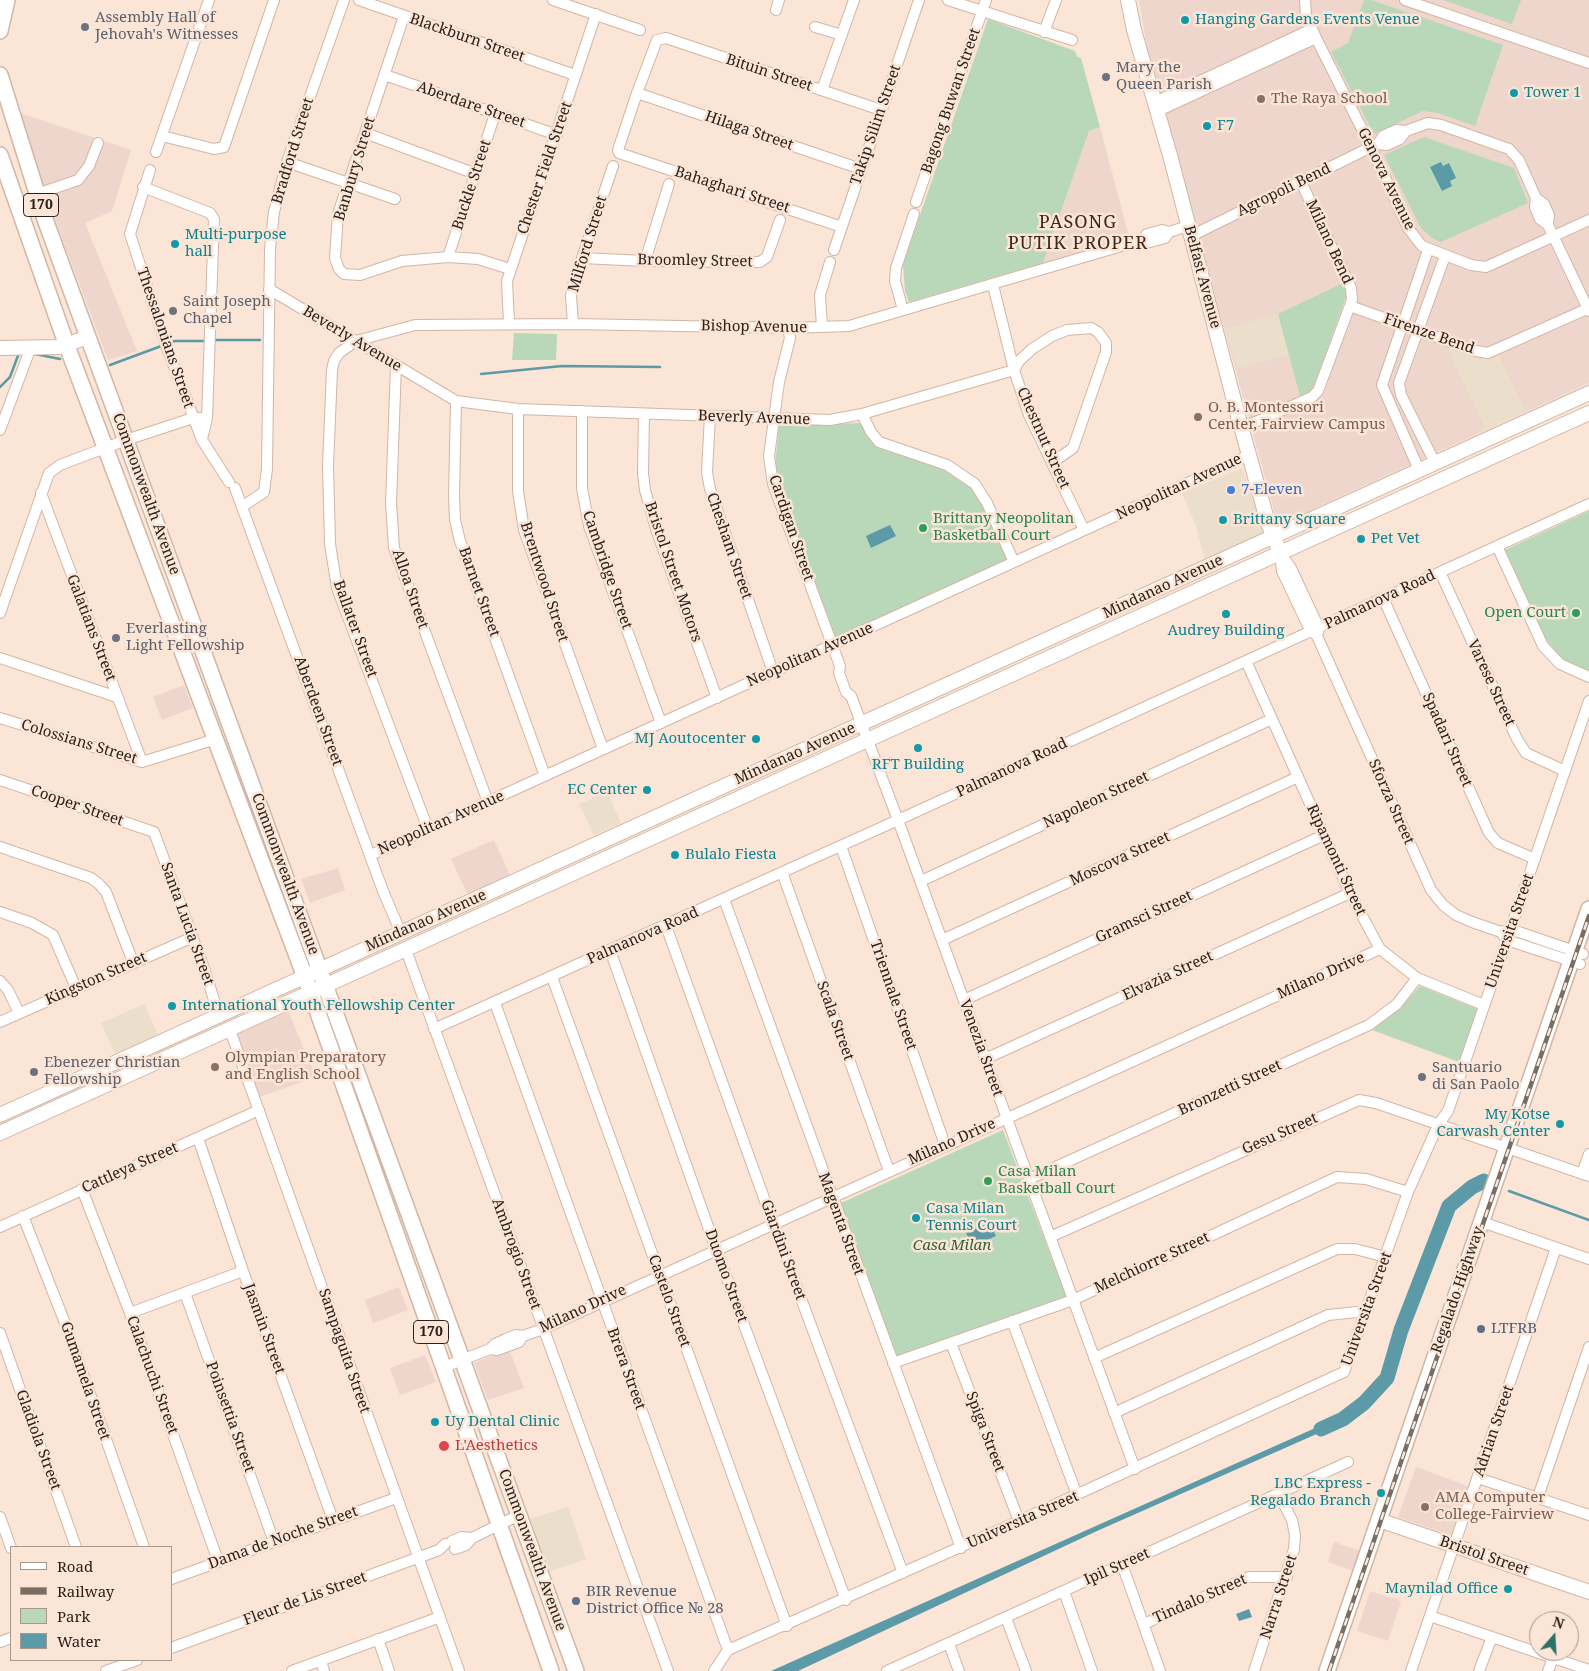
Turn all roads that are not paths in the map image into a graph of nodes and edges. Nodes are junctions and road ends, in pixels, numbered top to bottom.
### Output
1 (7, 0) edge
2 (209, 0) edge
3 (274, 0) edge
4 (344, 0) edge
5 (359, 0) edge
6 (553, 0) edge
7 (854, 0) edge
8 (919, 0) edge
9 (948, 0) edge
10 (986, 0) edge
11 (1056, 0) edge
12 (1128, 0) edge
13 (1305, 0) edge
14 (1405, 0) edge
15 (982, 11) junction
16 (596, 14) junction
17 (404, 16) junction
18 (815, 26) dead end
19 (640, 30) dead end
20 (0, 31) edge
21 (1044, 32) junction
22 (1314, 34) junction
23 (842, 35) junction
24 (1072, 40) dead end
25 (1589, 62) edge
26 (0, 75) edge
27 (385, 75) junction
28 (576, 75) junction
29 (822, 90) junction
30 (637, 93) junction
31 (1156, 107) junction
32 (882, 110) junction
33 (495, 114) junction
34 (365, 134) junction
35 (557, 135) junction
36 (162, 136) junction
37 (98, 143) dead end
38 (1374, 146) junction
39 (156, 152) dead end
40 (0, 154) edge
41 (287, 162) junction
42 (613, 166) dead end
43 (861, 169) junction
44 (150, 170) dead end
45 (476, 174) junction
46 (1302, 182) junction
47 (348, 183) junction
48 (669, 184) dead end
49 (143, 187) junction
50 (37, 194) junction
51 (395, 199) dead end
52 (916, 202) dead end
53 (914, 214) dead end
54 (780, 220) dead end
55 (1589, 220) edge
56 (842, 226) junction
57 (1189, 231) junction
58 (1553, 237) junction
59 (834, 250) dead end
60 (1428, 250) junction
61 (1445, 256) junction
62 (448, 257) junction
63 (582, 258) junction
64 (645, 261) junction
65 (830, 262) dead end
66 (510, 269) junction
67 (993, 285) junction
68 (269, 289) junction
69 (1350, 306) junction
70 (1589, 309) edge
71 (902, 310) junction
72 (509, 324) junction
73 (573, 324) junction
74 (1402, 324) junction
75 (822, 327) junction
76 (788, 328) junction
77 (1417, 330) junction
78 (88, 337) junction
79 (356, 341) junction
80 (67, 346) junction
81 (1, 347) edge
82 (31, 347) junction
83 (396, 365) junction
84 (1014, 370) junction
85 (1589, 392) edge
86 (456, 401) junction
87 (112, 403) junction
88 (518, 409) junction
89 (92, 411) junction
90 (582, 411) junction
91 (1589, 413) edge
92 (644, 414) junction
93 (862, 414) junction
94 (710, 416) junction
95 (193, 418) junction
96 (207, 418) junction
97 (773, 420) junction
98 (1242, 428) junction
99 (0, 430) edge
100 (126, 440) junction
101 (202, 440) junction
102 (106, 448) junction
103 (1249, 455) junction
104 (1052, 463) junction
105 (1435, 463) junction
106 (1419, 470) junction
107 (232, 485) joint
108 (40, 493) junction
109 (1589, 504) edge
110 (243, 506) junction
111 (1084, 530) junction
112 (1273, 536) junction
113 (1497, 546) junction
114 (1280, 553) junction
115 (1014, 562) junction
116 (1440, 572) junction
117 (179, 586) junction
118 (160, 593) junction
119 (1383, 598) junction
120 (0, 613) edge
121 (1316, 632) junction
122 (832, 645) junction
123 (0, 658) edge
124 (1246, 661) junction
125 (773, 672) junction
126 (1589, 677) edge
127 (117, 697) junction
128 (716, 698) junction
129 (1589, 701) edge
130 (0, 718) edge
131 (1272, 719) junction
132 (661, 723) junction
133 (862, 723) junction
134 (216, 739) junction
135 (868, 740) junction
136 (603, 749) junction
137 (142, 762) junction
138 (1565, 771) junction
139 (545, 776) junction
140 (1298, 777) junction
141 (0, 780) edge
142 (488, 802) junction
143 (898, 820) junction
144 (428, 829) junction
145 (154, 832) joint
146 (1324, 835) junction
147 (841, 846) junction
148 (0, 848) edge
149 (371, 855) junction
150 (1535, 859) junction
151 (782, 872) junction
152 (921, 881) junction
153 (1350, 893) junction
154 (724, 899) junction
155 (1589, 909) edge
156 (0, 912) edge
157 (666, 926) junction
158 (401, 933) junction
159 (1506, 934) junction
160 (192, 936) junction
161 (1589, 938) edge
162 (942, 940) junction
163 (1556, 945) junction
164 (1380, 949) junction
165 (406, 950) junction
166 (610, 950) junction
167 (1553, 955) junction
168 (1577, 957) junction
169 (133, 962) junction
170 (320, 970) junction
171 (552, 976) junction
172 (305, 977) junction
173 (1417, 978) junction
174 (0, 981) edge
175 (326, 987) junction
176 (76, 988) junction
177 (311, 993) junction
178 (964, 1000) junction
179 (494, 1003) junction
180 (1484, 1004) junction
181 (19, 1013) junction
182 (219, 1016) junction
183 (0, 1022) edge
184 (230, 1030) junction
185 (434, 1030) junction
186 (986, 1059) junction
187 (259, 1110) junction
188 (0, 1115) edge
189 (1007, 1118) junction
190 (1438, 1125) junction
191 (0, 1133) edge
192 (198, 1138) junction
193 (945, 1145) junction
194 (1511, 1149) junction
195 (1589, 1154) edge
196 (889, 1171) junction
197 (1586, 1175) edge
198 (1029, 1179) junction
199 (82, 1189) junction
200 (1408, 1192) junction
201 (831, 1197) junction
202 (23, 1216) junction
203 (772, 1223) junction
204 (1486, 1223) junction
205 (0, 1227) edge
206 (1050, 1237) junction
207 (1556, 1248) junction
208 (716, 1249) junction
209 (1386, 1257) junction
210 (1589, 1259) edge
211 (243, 1271) junction
212 (659, 1275) junction
213 (185, 1293) junction
214 (601, 1300) junction
215 (1073, 1300) junction
216 (1367, 1311) junction
217 (130, 1312) junction
218 (1012, 1321) junction
219 (543, 1329) junction
220 (0, 1333) edge
221 (951, 1342) junction
222 (1589, 1347) edge
223 (1094, 1358) junction
224 (462, 1360) junction
225 (893, 1363) junction
226 (444, 1367) junction
227 (1114, 1412) junction
228 (1348, 1462) dead end
229 (1135, 1469) junction
230 (1478, 1478) junction
231 (1077, 1495) junction
232 (1279, 1495) junction
233 (396, 1498) junction
234 (1538, 1498) junction
235 (519, 1515) junction
236 (1589, 1515) edge
237 (0, 1517) edge
238 (333, 1520) junction
239 (1020, 1521) junction
240 (1383, 1522) junction
241 (499, 1525) junction
242 (274, 1542) junction
243 (10, 1546) edge
244 (76, 1546) edge
245 (144, 1546) edge
246 (1455, 1546) junction
247 (961, 1548) junction
248 (418, 1558) junction
249 (218, 1562) junction
250 (1122, 1564) junction
251 (903, 1573) junction
252 (1287, 1577) junction
253 (172, 1579) edge
254 (1064, 1591) junction
255 (1589, 1592) edge
256 (846, 1600) junction
257 (1430, 1616) junction
258 (440, 1617) junction
259 (1006, 1618) junction
260 (1144, 1624) junction
261 (787, 1626) junction
262 (1492, 1637) junction
263 (378, 1639) junction
264 (949, 1644) junction
265 (172, 1648) edge
266 (728, 1650) junction
267 (1529, 1650) edge
268 (135, 1661) edge
269 (321, 1661) junction
270 (1562, 1661) edge
271 (890, 1670) edge
272 (1589, 1670) edge
273 (106, 1671) edge
274 (292, 1671) edge
275 (324, 1671) edge
276 (389, 1671) edge
277 (459, 1671) edge
278 (551, 1671) edge
279 (576, 1671) edge
280 (668, 1671) edge
281 (714, 1671) edge
282 (958, 1671) edge
283 (1026, 1671) edge
284 (1092, 1671) edge
285 (1160, 1671) edge
286 (1254, 1671) edge
287 (1327, 1671) edge
288 (1336, 1671) edge
289 (1411, 1671) edge
290 (1480, 1671) edge

1 - 20 main road
2 - 36 street
3 - 36 street
4 - 41 street, Bradford Street
5 - 17 street, Blackburn Street
6 - 16 street
7 - 23 street
8 - 32 street, Takip Silim Street
9 - 15 street
10 - 15 street, Bagong Buwan Street
11 - 21 street
12 - 31 main road, Belfast Avenue
13 - 22 street, Genova Avenue
14 - 25 street
15 - 21 street
15 - 52 street, Bagong Buwan Street
16 - 19 street
16 - 28 street, Chester Field Street
17 - 27 street, Banbury Street
17 - 28 street, Blackburn Street
18 - 23 street
21 - 24 street
22 - 31 street
22 - 38 street, Genova Avenue
23 - 29 street
26 - 50 main road, Commonwealth Avenue / 170
27 - 33 street, Aberdare Street
27 - 34 street, Banbury Street
28 - 35 street, Chester Field Street
29 - 30 street, Bituin Street
29 - 32 street, Bituin Street
30 - 43 street, Hilaga Street
30 - 56 street, Bahaghari Street
31 - 57 main road, Belfast Avenue
32 - 43 street, Takip Silim Street
33 - 35 street, Aberdare Street
33 - 45 street, Buckle Street
34 - 45 street
34 - 47 street, Banbury Street
35 - 66 street, Chester Field Street
36 - 39 street
37 - 50 street
38 - 46 street, Agropoli Bend
38 - 58 street, Agropoli Bend
38 - 60 street, Genova Avenue
40 - 80 main road, Commonwealth Avenue / 170
41 - 47 street
41 - 68 street, Bradford Street
42 - 63 street, Milford Street
43 - 56 street, Takip Silim Street
44 - 49 street, Thessalonians Street
45 - 62 street, Buckle Street
46 - 57 street, Agropoli Bend
46 - 69 street, Milano Bend
47 - 51 street
47 - 62 street, Banbury Street
48 - 64 street
49 - 95 street, Thessalonians Street
49 - 96 street
50 - 78 main road, Commonwealth Avenue / 170
53 - 71 street
54 - 64 street, Broomley Street
55 - 58 street, Genova Avenue
56 - 59 street, Takip Silim Street
57 - 67 street, Bishop Avenue
57 - 98 main road, Belfast Avenue
58 - 61 street, Genova Avenue
58 - 70 street, Agropoli Bend
60 - 61 street, Genova Avenue
60 - 74 street
61 - 77 street
62 - 66 street, Banbury Street
63 - 64 street, Broomley Street
63 - 73 street, Milford Street
65 - 75 street
66 - 72 street, Chester Field Street
67 - 71 street, Bishop Avenue
67 - 84 street, Chestnut Street
68 - 79 street, Beverly Avenue
68 - 110 street, Bradford Street
69 - 74 street, Firenze Bend
69 - 98 street, Milano Bend
70 - 77 street, Firenze Bend
71 - 75 street, Bishop Avenue
72 - 73 street, Bishop Avenue
72 - 79 street, Bishop Avenue
73 - 76 street, Bishop Avenue
74 - 77 street, Firenze Bend
74 - 106 street
75 - 76 street, Bishop Avenue
76 - 97 street, Cardigan Street
77 - 105 street
78 - 80 main road
78 - 87 main road, Commonwealth Avenue / 170
79 - 83 street, Beverly Avenue
79 - 144 street, Ballater Street
80 - 82 main road
80 - 89 main road, Commonwealth Avenue / 170
81 - 82 main road
82 - 99 street
83 - 86 street, Beverly Avenue
83 - 142 street, Alloa Street
84 - 93 street, Beverly Avenue
84 - 104 street, Chestnut Street
84 - 104 street
85 - 105 main road, Mindanao Avenue
86 - 88 street, Beverly Avenue
86 - 139 street, Barnet Street
87 - 89 main road
87 - 100 main road, Commonwealth Avenue / 170
88 - 90 street, Beverly Avenue
88 - 136 street, Brentwood Street
89 - 102 main road, Commonwealth Avenue / 170
90 - 92 street, Beverly Avenue
90 - 132 street, Cambridge Street
91 - 114 main road, Mindanao Avenue
92 - 94 street, Beverly Avenue
92 - 128 street, Bristol Street Motors
93 - 97 street, Beverly Avenue
93 - 115 street
94 - 97 street, Beverly Avenue
94 - 125 street, Chesham Street
95 - 96 street
95 - 100 street
95 - 101 street, Thessalonians Street
96 - 101 street
97 - 122 street, Cardigan Street
98 - 103 main road, Belfast Avenue
100 - 102 street
100 - 117 main road, Commonwealth Avenue / 170
101 - 107 street, Thessalonians Street
102 - 108 street
102 - 118 main road, Commonwealth Avenue / 170
103 - 111 street, Neopolitan Avenue
103 - 112 main road, Belfast Avenue
104 - 111 street, Chestnut Street
105 - 106 main road, Mindanao Avenue
106 - 112 main road, Mindanao Avenue
107 - 110 street, Aberdeen Street
108 - 120 street
108 - 127 street, Galatians Street
109 - 113 street, Palmanova Road
110 - 149 street, Aberdeen Street
111 - 115 street, Neopolitan Avenue
112 - 114 main road, Belfast Avenue
112 - 133 main road, Mindanao Avenue
113 - 116 street, Palmanova Road
113 - 126 street
114 - 121 street, Sforza Street
114 - 135 main road, Mindanao Avenue
115 - 122 street, Neopolitan Avenue
116 - 119 street, Palmanova Road
116 - 138 street, Varese Street
117 - 118 main road
117 - 170 main road, Commonwealth Avenue / 170
118 - 134 main road, Commonwealth Avenue / 170
119 - 121 street, Palmanova Road
119 - 150 street, Spadari Street
121 - 124 street, Palmanova Road
121 - 159 street, Sforza Street
122 - 125 street, Neopolitan Avenue
122 - 133 street, Cardigan Street
123 - 127 street
124 - 131 street, Ripamonti Street
124 - 143 street, Palmanova Road
125 - 128 street, Neopolitan Avenue
127 - 137 street, Galatians Street
128 - 132 street, Neopolitan Avenue
129 - 138 street, Universita Street
130 - 137 street, Colossians Street
131 - 140 street, Ripamonti Street
131 - 152 street, Napoleon Street
132 - 136 street, Neopolitan Avenue
133 - 135 street, Cardigan Street
133 - 158 main road, Mindanao Avenue
134 - 137 street, Colossians Street
134 - 172 main road, Commonwealth Avenue / 170
135 - 143 street, Venezia Street
135 - 165 main road, Mindanao Avenue
136 - 139 street, Neopolitan Avenue
138 - 150 street, Universita Street
139 - 142 street, Neopolitan Avenue
140 - 146 street, Ripamonti Street
140 - 162 street, Moscova Street
141 - 145 street, Cooper Street
142 - 144 street, Neopolitan Avenue
143 - 147 street, Palmanova Road
143 - 152 street, Venezia Street
144 - 149 street, Neopolitan Avenue
145 - 160 street, Santa Lucia Street
146 - 153 street, Ripamonti Street
146 - 178 street, Gramsci Street
147 - 151 street, Palmanova Road
147 - 193 street, Triennale Street
148 - 169 street
149 - 158 street, Aberdeen Street
150 - 159 street, Universita Street
151 - 154 street, Palmanova Road
151 - 196 street, Scala Street
152 - 162 street, Venezia Street
153 - 164 street, Ripamonti Street
153 - 186 street, Elvazia Street
154 - 157 street, Palmanova Road
154 - 201 street, Magenta Street
155 - 168 main road, Regalado Highway
156 - 176 street
157 - 166 street, Palmanova Road
157 - 203 street, Giardini Street
158 - 165 main road
158 - 170 main road, Mindanao Avenue
159 - 163 street, Sforza Street
159 - 167 street, Sforza Street
159 - 180 street, Universita Street
160 - 169 street, Kingston Street
160 - 182 street, Santa Lucia Street
161 - 168 main road, Regalado Highway
162 - 178 street, Venezia Street
163 - 167 street
163 - 168 street, Sforza Street
164 - 173 street, Ripamonti Street
164 - 189 street, Milano Drive
165 - 175 main road, Mindanao Avenue
165 - 185 street, Ambrogio Street
166 - 171 street, Palmanova Road
166 - 208 street, Duomo Street
167 - 168 street, Sforza Street
168 - 194 main road, Regalado Highway
169 - 176 street, Kingston Street
170 - 172 main road, Mindanao Avenue
170 - 175 main road, Commonwealth Avenue / 170
171 - 179 street, Palmanova Road
171 - 212 street, Castelo Street
172 - 177 main road, Commonwealth Avenue / 170
172 - 182 main road, Mindanao Avenue
173 - 180 street, Ripamonti Street
173 - 198 street, Bronzetti Street
174 - 181 street
175 - 177 main road, Mindanao Avenue
175 - 224 main road, Commonwealth Avenue / 170
176 - 181 street, Kingston Street
177 - 184 main road, Mindanao Avenue
177 - 226 main road, Commonwealth Avenue / 170
178 - 186 street, Venezia Street
179 - 185 street, Palmanova Road
179 - 214 street, Brera Street
180 - 190 street, Universita Street
181 - 183 street, Kingston Street
182 - 188 main road, Mindanao Avenue
184 - 187 street, Sampaguita Street
184 - 191 main road, Mindanao Avenue
185 - 219 street, Ambrogio Street
186 - 189 street, Venezia Street
187 - 192 street, Cattleya Street
187 - 233 street, Sampaguita Street
189 - 193 street, Milano Drive
189 - 198 street, Venezia Street
190 - 194 street, Gesu Street
190 - 200 street, Universita Street
190 - 206 street, Gesu Street
192 - 199 street, Cattleya Street
192 - 211 street, Jasmin Street
193 - 196 street, Milano Drive
194 - 197 street
194 - 204 main road, Regalado Highway
195 - 197 street
196 - 201 street, Milano Drive
198 - 206 street, Venezia Street
199 - 202 street, Cattleya Street
199 - 217 street, Calachuchi Street
200 - 209 street, Universita Street
200 - 215 street, Melchiorre Street
201 - 203 street, Milano Drive
201 - 225 street, Magenta Street
202 - 205 street, Cattleya Street
202 - 245 street, Gumamela Street
203 - 208 street, Milano Drive
203 - 251 street, Giardini Street
204 - 207 street
204 - 240 main road, Regalado Highway
206 - 215 street, Venezia Street
207 - 210 street
207 - 230 street, Adrian Street
208 - 212 street, Milano Drive
208 - 256 street, Duomo Street
209 - 216 street, Universita Street
209 - 223 street
211 - 213 street
211 - 238 street, Jasmin Street
212 - 214 street, Milano Drive
212 - 261 street, Castelo Street
213 - 217 street
213 - 242 street, Poinsettia Street
214 - 219 street, Milano Drive
214 - 266 street, Brera Street
215 - 218 street, Melchiorre Street
215 - 223 street, Venezia Street
216 - 227 street
216 - 229 street, Universita Street
217 - 249 street, Calachuchi Street
218 - 221 street, Melchiorre Street
218 - 231 street
219 - 224 street, Milano Drive
219 - 280 street, Ambrogio Street
220 - 244 street, Gladiola Street
221 - 225 street, Melchiorre Street
221 - 239 street, Spiga Street
222 - 234 street
223 - 227 street, Venezia Street
224 - 226 street, Milano Drive
224 - 235 main road, Commonwealth Avenue / 170
225 - 247 street, Magenta Street
226 - 241 main road, Commonwealth Avenue / 170
227 - 229 street, Venezia Street
228 - 232 street, Ipil Street
229 - 231 street, Universita Street
230 - 234 street
230 - 246 street, Adrian Street
231 - 239 street, Universita Street
232 - 250 street, Ipil Street
232 - 252 street, Narra Street
233 - 238 street, Dama de Noche Street
233 - 248 street, Sampaguita Street
234 - 236 street
235 - 241 street, Fleur de Lis Street
235 - 279 main road, Commonwealth Avenue / 170
237 - 243 street
238 - 242 street, Dama de Noche Street
239 - 247 street, Universita Street
240 - 246 main road, Bristol Street
240 - 287 main road, Regalado Highway
240 - 288 main road, Regalado Highway
241 - 248 street, Fleur de Lis Street
241 - 278 main road, Commonwealth Avenue / 170
242 - 249 street, Dama de Noche Street
246 - 255 main road, Bristol Street
246 - 257 street, Adrian Street
247 - 251 street, Universita Street
248 - 258 street, Sampaguita Street
248 - 265 street, Fleur de Lis Street
249 - 253 street, Dama de Noche Street
250 - 254 street, Ipil Street
250 - 260 street
251 - 256 street, Universita Street
252 - 260 street, Tindalo Street
252 - 286 street, Narra Street
254 - 259 street, Ipil Street
254 - 284 street
256 - 261 street, Universita Street
257 - 262 street
257 - 289 street, Adrian Street
258 - 263 street
258 - 277 street, Sampaguita Street
259 - 264 street, Ipil Street
259 - 283 street
260 - 285 street
261 - 266 street, Universita Street
262 - 267 street
262 - 290 street
263 - 269 street
263 - 276 street
264 - 271 street, Ipil Street
264 - 282 street
266 - 281 street
268 - 273 street
269 - 274 street
269 - 275 street
270 - 272 street

